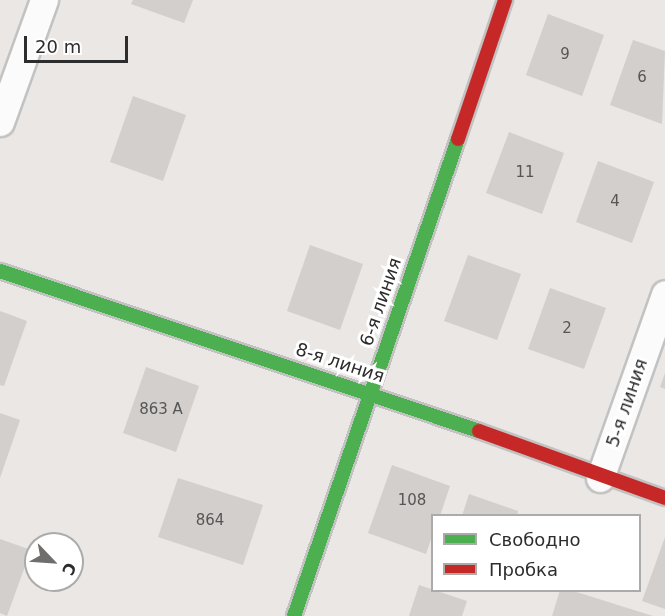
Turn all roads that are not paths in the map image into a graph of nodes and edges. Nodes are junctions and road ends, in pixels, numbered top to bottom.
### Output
1 (44, 0) edge
2 (505, 0) edge
3 (0, 122) edge
4 (0, 271) edge
5 (665, 294) edge
6 (369, 391) junction
7 (600, 478) junction
8 (665, 498) edge
9 (294, 616) edge

1 - 3 street
2 - 6 street, 6-я линия
4 - 6 street, 8-я линия
5 - 7 street, 5-я линия
6 - 7 street, 8-я линия
6 - 9 street, 6-я линия
7 - 8 street, 8-я линия

